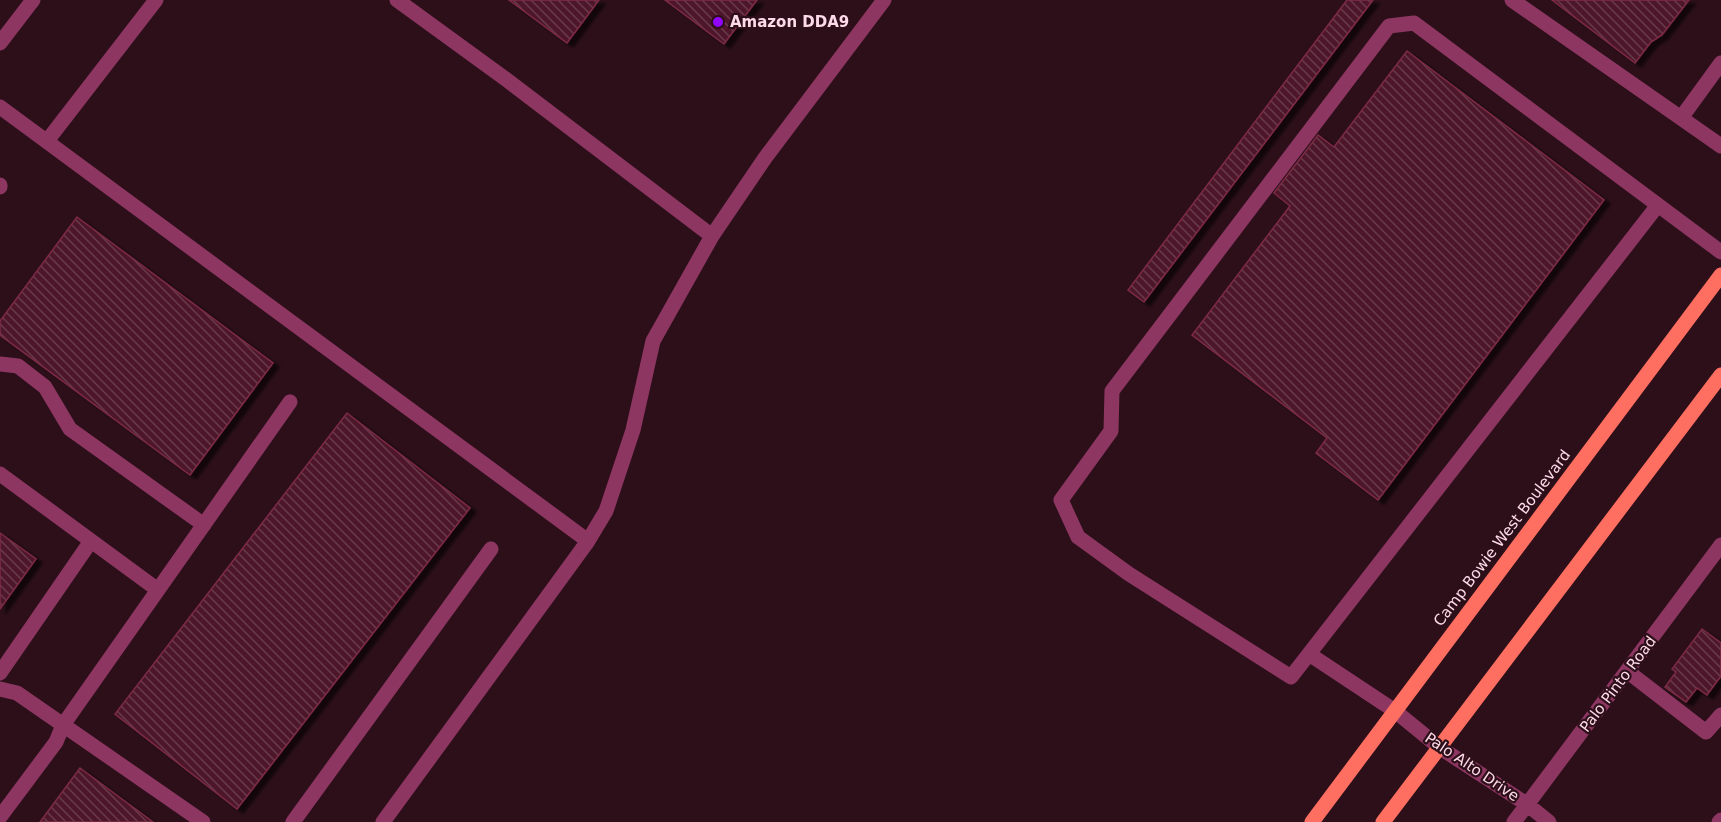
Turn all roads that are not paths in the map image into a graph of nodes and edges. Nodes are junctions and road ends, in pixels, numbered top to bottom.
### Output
1 (33, 0) edge
2 (156, 0) edge
3 (397, 0) edge
4 (884, 0) edge
5 (1512, 0) edge
6 (0, 43) edge
7 (1721, 63) edge
8 (0, 107) edge
9 (1680, 118) junction
10 (47, 141) junction
11 (1721, 146) edge
12 (1658, 205) junction
13 (712, 236) junction
14 (1721, 252) edge
15 (1721, 275) edge
16 (0, 364) edge
17 (1721, 375) edge
18 (290, 402) dead end
19 (0, 474) edge
20 (204, 525) junction
21 (91, 541) junction
22 (588, 542) junction
23 (1721, 544) edge
24 (491, 549) dead end
25 (158, 590) junction
26 (1309, 654) junction
27 (1627, 671) junction
28 (0, 673) edge
29 (0, 689) edge
30 (1395, 711) junction
31 (1721, 714) edge
32 (63, 725) junction
33 (1439, 747) junction
34 (1528, 805) junction
35 (0, 816) edge
36 (203, 822) edge
37 (293, 822) edge
38 (383, 822) edge
39 (1312, 822) edge
40 (1383, 822) edge
41 (1514, 822) edge
42 (1549, 822) edge

1 - 6 street
2 - 10 street
3 - 13 street
4 - 13 street
5 - 9 street
7 - 9 street
8 - 10 street
9 - 11 street
10 - 22 street
12 - 14 street
12 - 26 street
12 - 26 street
13 - 22 street
15 - 30 main road, Camp Bowie West Boulevard
16 - 20 street
17 - 33 main road
18 - 20 street
19 - 21 street
20 - 25 street
21 - 25 street
21 - 28 street
22 - 38 street
23 - 27 street, Palo Pinto Road
24 - 37 street
25 - 32 street
26 - 30 street, Palo Alto Drive
27 - 31 street
27 - 34 street, Palo Pinto Road
29 - 32 street
30 - 33 street, Palo Alto Drive
30 - 39 main road, Camp Bowie West Boulevard
32 - 35 street
32 - 36 street
33 - 34 street, Palo Alto Drive
33 - 40 main road
34 - 41 street, Palo Pinto Road
34 - 42 street, Palo Alto Drive

